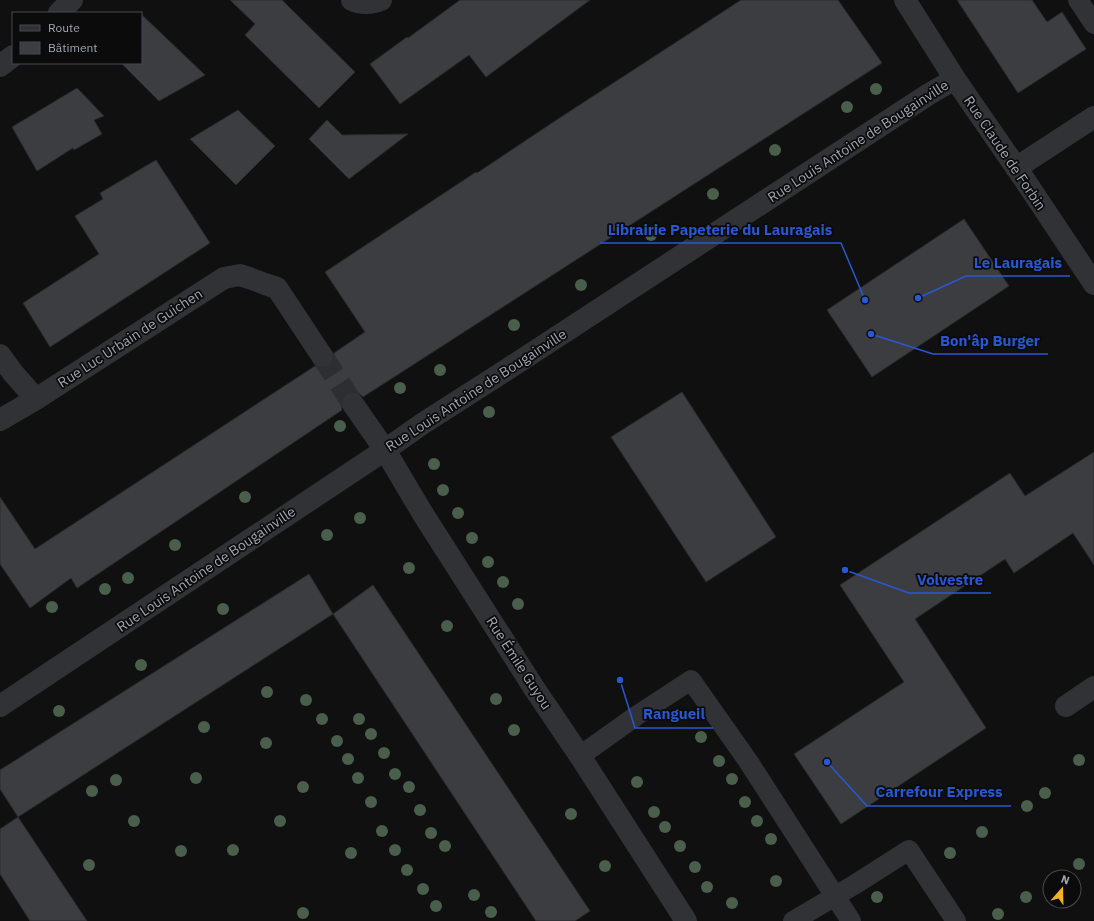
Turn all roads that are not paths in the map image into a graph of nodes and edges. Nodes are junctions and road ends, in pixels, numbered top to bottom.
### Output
1 (72, 0) edge
2 (352, 0) edge
3 (381, 0) edge
4 (905, 0) edge
5 (1078, 0) edge
6 (60, 12) edge
7 (1094, 24) edge
8 (12, 57) edge
9 (0, 66) edge
10 (955, 79) junction
11 (1094, 117) edge
12 (1016, 168) junction
13 (1094, 284) edge
14 (0, 355) edge
15 (322, 356) tunnel mouth
16 (36, 399) junction
17 (354, 404) tunnel mouth
18 (0, 420) edge
19 (384, 450) junction
20 (1094, 687) edge
21 (0, 706) edge
22 (1066, 706) dead end
23 (580, 756) junction
24 (835, 897) junction
25 (686, 921) edge
26 (794, 921) edge
27 (851, 921) edge
28 (956, 921) edge

1 - 6 street
2 - 3 street
4 - 10 street, Rue Claude de Forbin
5 - 7 lane
8 - 9 street
10 - 12 street, Rue Claude de Forbin
10 - 19 street, Rue Louis Antoine de Bougainville
11 - 12 street
12 - 13 street, Rue Claude de Forbin
14 - 16 street
15 - 16 street, Rue Luc Urbain de Guichen
16 - 18 street, Rue Luc Urbain de Guichen
17 - 19 street, Rue Émile Guyou
19 - 21 street, Rue Louis Antoine de Bougainville
19 - 23 street, Rue Émile Guyou
20 - 22 street
23 - 24 lane
23 - 25 street, Rue Émile Guyou
24 - 26 lane
24 - 27 lane
24 - 28 lane

